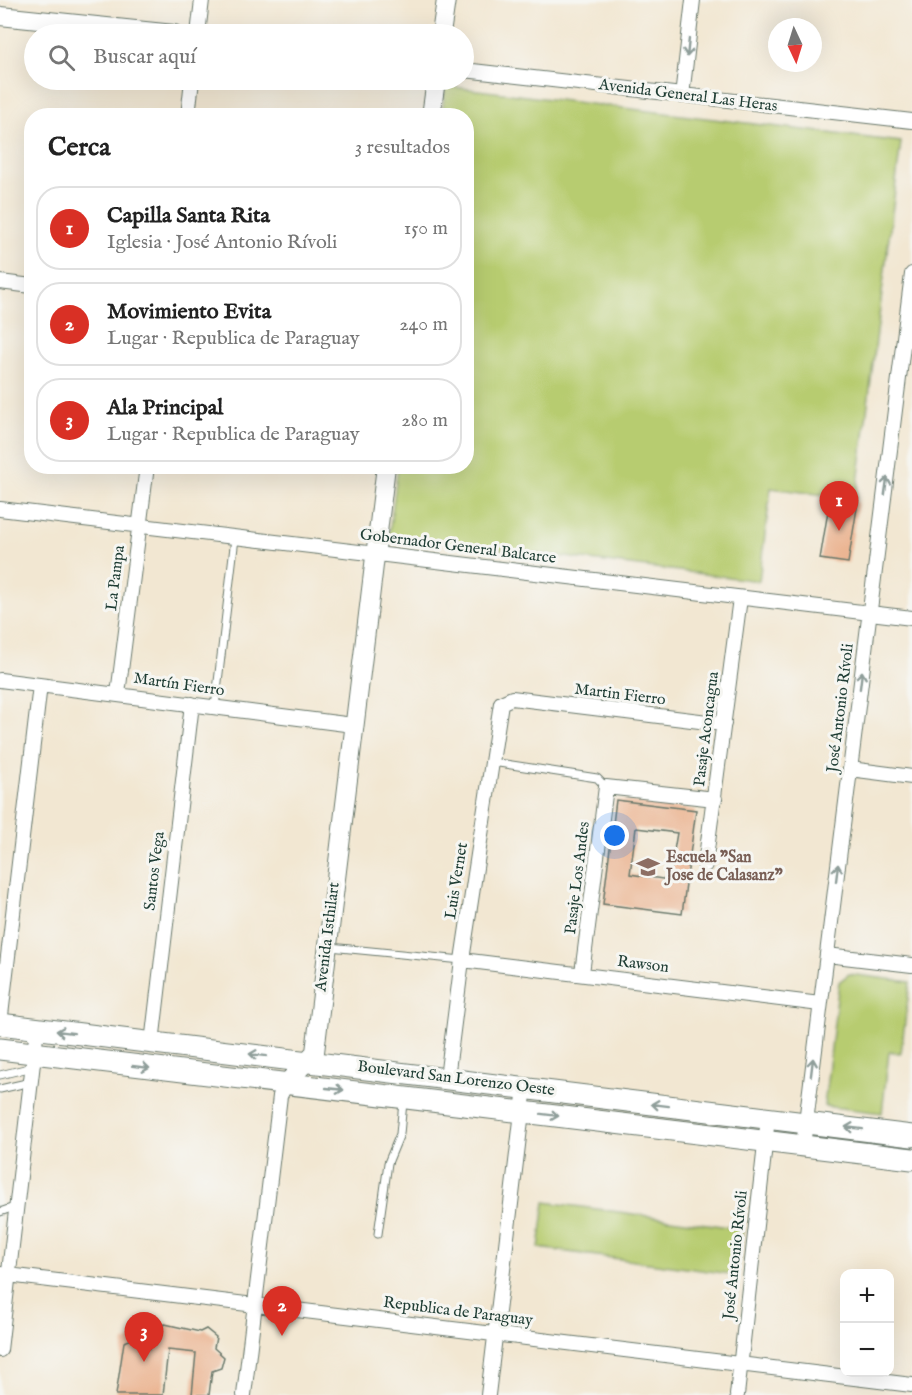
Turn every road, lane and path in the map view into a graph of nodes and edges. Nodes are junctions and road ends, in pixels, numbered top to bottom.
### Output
1 (202, 0) edge
2 (446, 0) edge
3 (693, 0) edge
4 (0, 15) edge
5 (82, 24) edge
6 (199, 24) edge
7 (442, 24) edge
8 (474, 70) edge
9 (191, 90) edge
10 (435, 90) edge
11 (682, 96) junction
12 (189, 108) edge
13 (432, 108) edge
14 (912, 122) edge
15 (912, 274) edge
16 (0, 282) edge
17 (24, 285) edge
18 (907, 370) edge
19 (146, 474) edge
20 (385, 474) edge
21 (0, 509) edge
22 (140, 527) junction
23 (235, 538) junction
24 (374, 554) junction
25 (741, 597) junction
26 (869, 613) junction
27 (912, 618) edge
28 (0, 680) edge
29 (40, 685) junction
30 (118, 694) junction
31 (512, 698) joint
32 (192, 704) junction
33 (215, 706) junction
34 (724, 724) junction
35 (353, 725) junction
36 (492, 762) junction
37 (850, 770) junction
38 (912, 777) edge
39 (606, 787) junction
40 (715, 799) junction
41 (705, 865) dead end
42 (327, 947) junction
43 (826, 955) junction
44 (462, 960) junction
45 (912, 965) edge
46 (582, 973) junction
47 (820, 1004) junction
48 (0, 1024) edge
49 (37, 1028) junction
50 (152, 1043) junction
51 (0, 1049) edge
52 (34, 1060) junction
53 (308, 1061) junction
54 (0, 1075) edge
55 (447, 1078) junction
56 (31, 1082) junction
57 (286, 1084) junction
58 (525, 1087) junction
59 (0, 1089) edge
60 (404, 1096) junction
61 (522, 1111) junction
62 (768, 1118) junction
63 (805, 1122) junction
64 (912, 1136) edge
65 (765, 1141) junction
66 (803, 1146) junction
67 (912, 1159) edge
68 (17, 1206) junction
69 (0, 1212) edge
70 (378, 1234) dead end
71 (4, 1275) edge
72 (255, 1305) junction
73 (495, 1333) junction
74 (0, 1350) edge
75 (741, 1363) junction
76 (912, 1385) edge
77 (244, 1395) edge
78 (488, 1395) edge
79 (737, 1395) edge

1 - 6 street
2 - 7 street
3 -> 11 street
4 - 5 street
8 - 11 street, Avenida General Las Heras
9 - 12 street
10 - 13 street
11 - 14 street, Avenida General Las Heras
15 - 18 street, José Antonio Rívoli
16 - 17 street
26 -> 18 street, José Antonio Rívoli
19 - 22 street, La Pampa
20 - 24 street, Avenida Isthilart
21 - 22 street, Gobernador General Balcarce
22 - 23 street, Gobernador General Balcarce
22 - 30 street, La Pampa
23 - 24 street, Gobernador General Balcarce
23 - 33 lane
24 - 25 street, Gobernador General Balcarce
24 - 35 street, Avenida Isthilart
25 - 26 street, Gobernador General Balcarce
25 - 34 street, Pasaje Aconcagua
26 - 27 street, Gobernador General Balcarce
37 -> 26 street, José Antonio Rívoli
28 - 29 street, Martín Fierro
29 - 30 street, Martín Fierro
29 - 48 street
30 - 32 street, Martín Fierro
31 - 34 street, Martin Fierro
31 - 36 street, Luis Vernet
32 - 33 street, Martín Fierro
32 - 50 street, Santos Vega
33 - 35 street, Martín Fierro
34 - 40 street, Pasaje Aconcagua
35 - 42 street, Avenida Isthilart
36 - 39 lane
36 - 44 street, Luis Vernet
37 - 38 street
43 -> 37 street, José Antonio Rívoli
39 - 40 street
39 - 46 street, Pasaje Los Andes
40 - 41 street, Pasaje Aconcagua
42 - 44 lane
42 - 53 street, Avenida Isthilart
43 - 45 street
43 - 47 street, José Antonio Rívoli
44 - 46 street, Rawson
44 - 55 street, Luis Vernet
46 - 47 street, Rawson
63 -> 47 street, José Antonio Rívoli
48 - 49 main road, Boulevard San Lorenzo Oeste
50 -> 49 main road, Boulevard San Lorenzo Oeste
49 - 52 street
53 -> 50 main road, Boulevard San Lorenzo Oeste
51 - 52 main road, Boulevard San Lorenzo Oeste
52 - 54 lane
52 - 56 street
52 -> 57 main road, Boulevard San Lorenzo Oeste
53 - 55 main road, Boulevard San Lorenzo Oeste
53 - 57 street, Avenida Isthilart
55 - 58 main road, Boulevard San Lorenzo Oeste
56 - 59 lane
56 - 68 street
57 -> 60 main road, Boulevard San Lorenzo Oeste
57 - 72 street, Avenida Isthilart
58 - 61 street
62 -> 58 main road, Boulevard San Lorenzo Oeste
60 - 61 main road, Boulevard San Lorenzo Oeste
60 - 70 lane
61 -> 65 main road, Boulevard San Lorenzo Oeste
61 - 73 street
62 - 63 main road, Boulevard San Lorenzo Oeste
62 - 65 street, José Antonio Rívoli
64 -> 63 main road, Boulevard San Lorenzo Oeste
63 - 66 street, José Antonio Rívoli
65 - 66 main road, Boulevard San Lorenzo Oeste
65 - 75 street, José Antonio Rívoli
66 - 67 main road, Boulevard San Lorenzo Oeste
68 - 69 lane
68 - 71 street
71 - 72 street, Republica de Paraguay
71 - 74 street
72 - 73 street, Republica de Paraguay
72 - 77 street, Avenida Isthilart
73 - 75 street, Republica de Paraguay
73 - 78 street
75 - 76 street, Republica de Paraguay
75 - 79 street, José Antonio Rívoli

